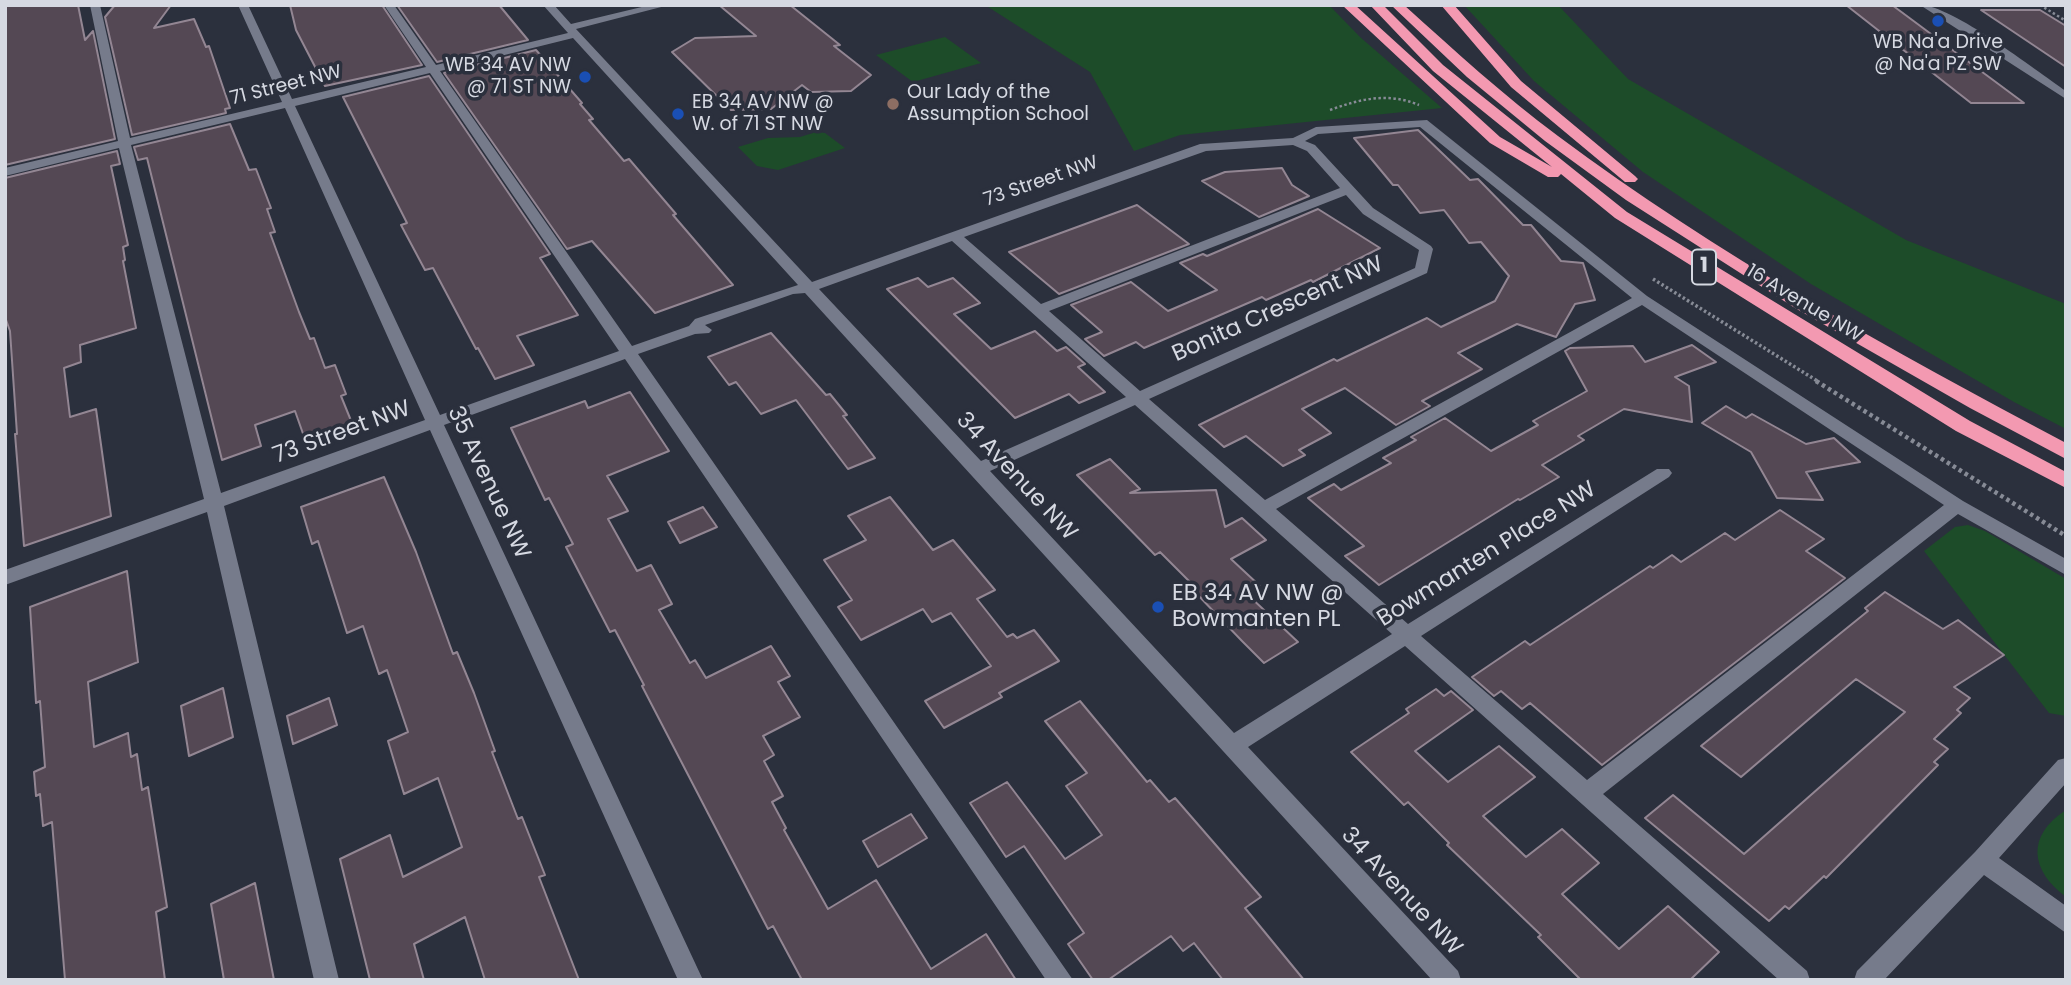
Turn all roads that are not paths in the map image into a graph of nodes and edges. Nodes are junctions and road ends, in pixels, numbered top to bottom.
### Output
1 (95, 5) edge
2 (243, 5) edge
3 (389, 5) edge
4 (548, 5) edge
5 (664, 5) edge
6 (1348, 5) edge
7 (1376, 5) edge
8 (1397, 5) edge
9 (1447, 5) edge
10 (1925, 5) edge
11 (1946, 5) edge
12 (1960, 25) junction
13 (571, 31) junction
14 (433, 69) junction
15 (2066, 96) edge
16 (288, 104) junction
17 (1295, 141) junction
18 (124, 144) junction
19 (5, 172) edge
20 (1347, 190) junction
21 (1621, 215) junction
22 (953, 235) junction
23 (808, 288) junction
24 (1642, 299) junction
25 (1039, 310) junction
26 (629, 352) junction
27 (1138, 398) junction
28 (434, 424) junction
29 (2066, 451) edge
30 (977, 470) junction
31 (1663, 473) dead end
32 (2066, 481) edge
33 (214, 504) junction
34 (1957, 505) junction
35 (1264, 508) junction
36 (2066, 568) edge
37 (5, 578) edge
38 (1407, 633) junction
39 (1231, 746) junction
40 (2066, 767) edge
41 (1587, 793) junction
42 (1983, 860) junction
43 (2066, 921) edge
44 (327, 980) edge
45 (691, 980) edge
46 (1061, 980) edge
47 (1449, 980) edge
48 (1798, 980) edge
49 (1866, 980) edge

1 - 18 street
2 - 16 street, 35 Avenue NW
3 - 14 street
4 - 13 street, 34 Avenue NW
5 - 13 street, 71 Street NW
6 - 21 highway
7 - 21 highway, 16 Avenue NW / 1
8 - 29 highway, 16 Avenue NW / 1
9 - 29 highway
10 - 12 street
11 - 12 street
12 - 15 street
13 - 14 street, 71 Street NW
13 - 23 street, 34 Avenue NW
14 - 16 street, 71 Street NW
14 - 26 street
16 - 18 street, 71 Street NW
16 - 28 street, 35 Avenue NW
17 - 20 street, Bonita Crescent NW
17 - 22 street, 73 Street NW
17 - 24 street, 73 Street NW
18 - 19 street, 71 Street NW
18 - 33 street
20 - 25 street
20 - 27 street, Bonita Crescent NW
21 - 32 highway, 16 Avenue NW / 1
22 - 23 street, 73 Street NW
22 - 25 street
23 - 26 street, 73 Street NW
23 - 30 street, 34 Avenue NW
24 - 34 street, 73 Street NW
24 - 35 street
25 - 27 street
26 - 28 street, 73 Street NW
26 - 46 street
27 - 30 street, Bonita Crescent NW
27 - 35 street
28 - 33 street, 73 Street NW
28 - 45 street, 35 Avenue NW
30 - 39 street, 34 Avenue NW
31 - 38 street, Bowmanten Place NW
33 - 37 street, 73 Street NW
33 - 44 street
34 - 36 street, 73 Street NW
34 - 41 street
35 - 38 street
38 - 39 street, Bowmanten Place NW
38 - 41 street
39 - 47 street, 34 Avenue NW
40 - 42 street
41 - 48 street
42 - 43 street
42 - 49 street

